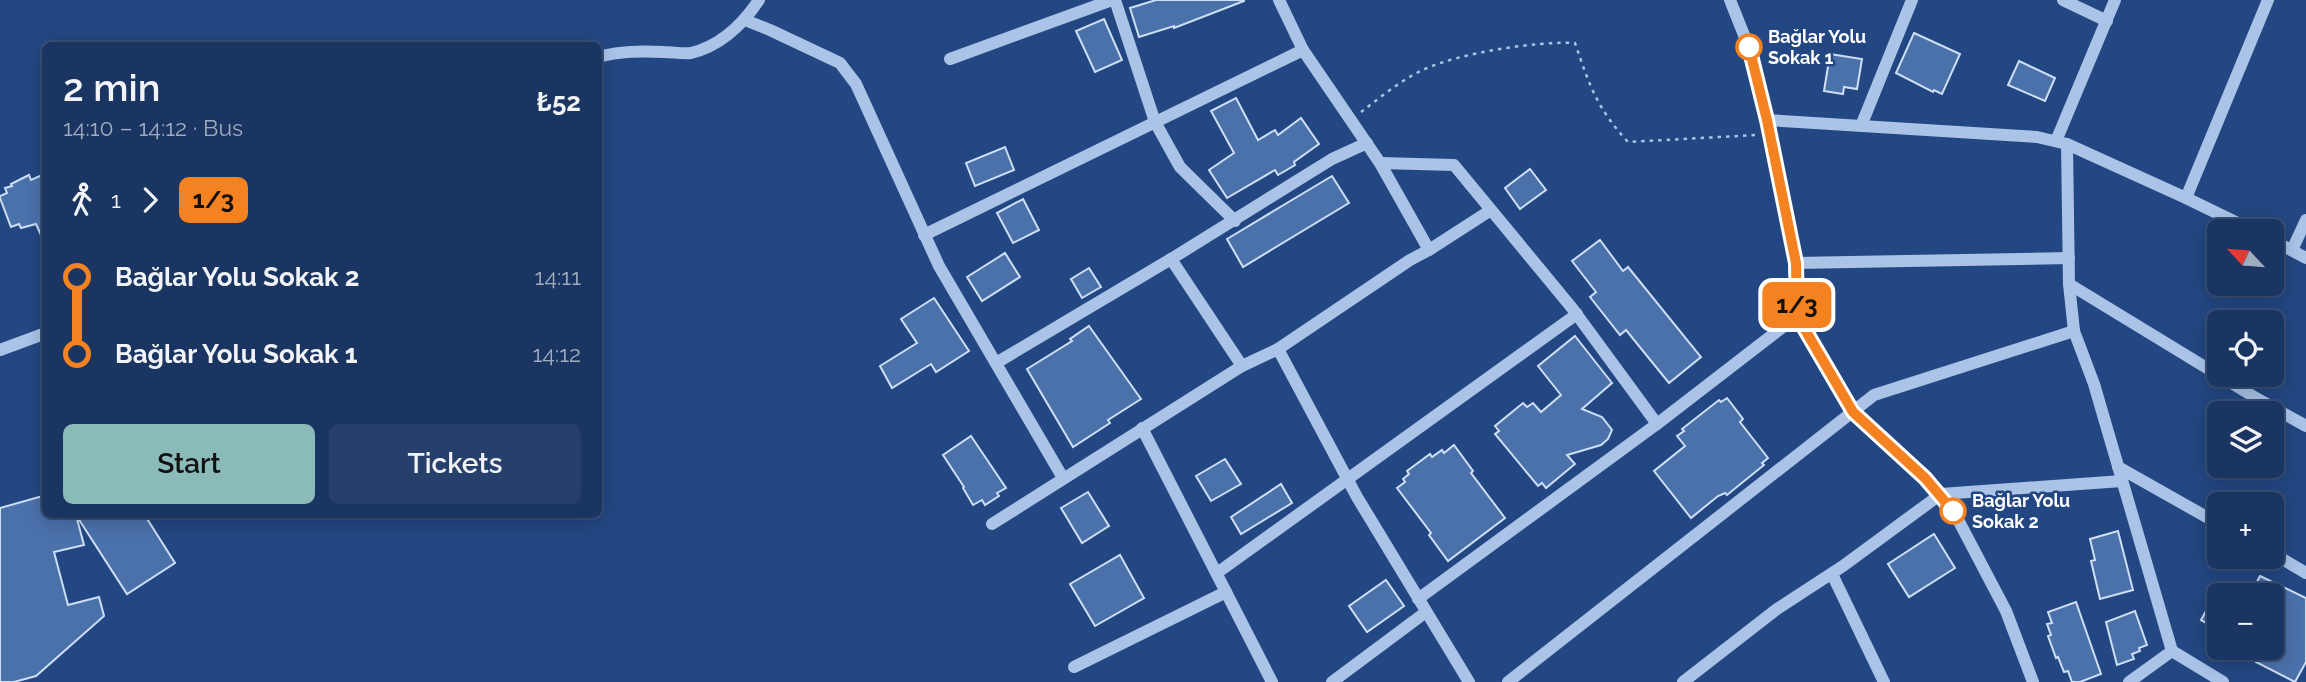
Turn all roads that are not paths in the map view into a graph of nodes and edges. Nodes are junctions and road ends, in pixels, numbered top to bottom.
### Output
1 (759, 0) edge
2 (1114, 0) edge
3 (1279, 0) edge
4 (1730, 0) edge
5 (1912, 0) edge
6 (2063, 0) edge
7 (2115, 0) edge
8 (2268, 0) edge
9 (745, 20) junction
10 (2107, 20) junction
11 (1304, 50) junction
12 (602, 56) edge
13 (950, 59) dead end
14 (1767, 120) junction
15 (1155, 122) junction
16 (1861, 126) junction
17 (1367, 143) junction
18 (2062, 143) junction
19 (1380, 163) junction
20 (2186, 198) junction
21 (1491, 210) junction
22 (2229, 219) edge
23 (2306, 220) edge
24 (1235, 221) junction
25 (924, 235) junction
26 (2284, 246) edge
27 (1429, 250) junction
28 (2292, 250) junction
29 (2069, 258) junction
30 (2306, 258) edge
31 (1171, 259) junction
32 (1796, 263) junction
33 (2069, 284) junction
34 (1577, 314) junction
35 (1797, 316) junction
36 (2074, 331) junction
37 (42, 334) edge
38 (1278, 349) junction
39 (0, 350) edge
40 (996, 363) junction
41 (1242, 366) junction
42 (1853, 412) junction
43 (1657, 425) junction
44 (2306, 426) edge
45 (1142, 428) junction
46 (2118, 467) junction
47 (1063, 478) junction
48 (1348, 479) junction
49 (2122, 481) junction
50 (1941, 494) junction
51 (2207, 517) edge
52 (992, 524) dead end
53 (2284, 560) edge
54 (1217, 573) junction
55 (2306, 573) edge
56 (1832, 574) junction
57 (1226, 592) junction
58 (1418, 599) junction
59 (1426, 612) junction
60 (2172, 650) junction
61 (1074, 667) dead end
62 (1272, 682) edge
63 (1332, 682) edge
64 (1469, 682) edge
65 (1508, 682) edge
66 (1683, 682) edge
67 (1884, 682) edge
68 (2033, 682) edge
69 (2129, 682) edge
70 (2223, 682) edge

1 - 9 street
2 - 13 street
2 - 15 street
3 - 11 street
4 - 14 street
5 - 16 street
6 - 10 street
7 - 10 street
8 - 20 street
9 - 12 street
9 - 25 street
10 - 18 street
11 - 15 street
11 - 17 street
14 - 16 street
14 - 32 street
15 - 24 street
15 - 25 street
16 - 18 street
17 - 19 street
17 - 24 street
18 - 20 street
18 - 29 street
19 - 21 street
19 - 27 street
20 - 22 street
21 - 27 street
21 - 34 street
23 - 28 street
24 - 31 street
25 - 40 street
26 - 28 street
27 - 38 street
28 - 30 street
29 - 32 street
29 - 33 street
31 - 40 street
31 - 41 street
32 - 35 street
33 - 36 street
33 - 44 street
34 - 43 street
34 - 48 street
35 - 42 street
35 - 43 street
36 - 42 street
36 - 46 street
37 - 39 street
38 - 41 street
38 - 48 street
40 - 47 street
41 - 45 street
42 - 50 street
42 - 65 street
43 - 58 street
45 - 47 street
45 - 54 street
46 - 49 street
46 - 51 street
47 - 52 street
48 - 54 street
48 - 58 street
49 - 50 street
49 - 60 street
50 - 56 street
50 - 68 street
53 - 55 street
54 - 57 street
56 - 66 street
56 - 67 street
57 - 61 street
57 - 62 street
58 - 59 street
59 - 63 street
59 - 64 street
60 - 69 street
60 - 70 street

